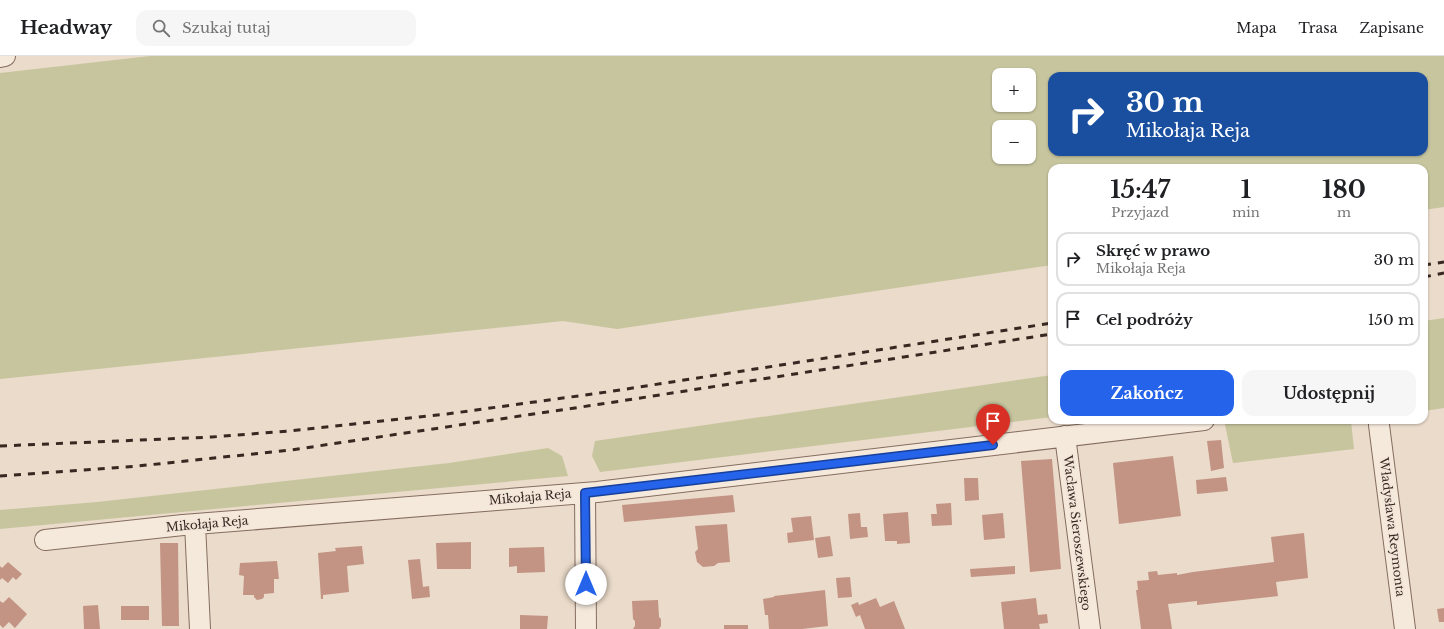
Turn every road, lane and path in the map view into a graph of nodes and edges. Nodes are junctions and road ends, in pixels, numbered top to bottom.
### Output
1 (5, 56) edge
2 (0, 57) edge
3 (1169, 424) edge
4 (1380, 425) dead end
5 (1065, 436) junction
6 (585, 493) junction
7 (195, 524) junction
8 (46, 540) dead end
9 (200, 629) edge
10 (586, 629) edge
11 (1090, 629) edge
12 (1405, 629) edge

1 - 2 street
3 - 5 street, Mikołaja Reja
4 - 12 street, Władysława Reymonta
5 - 6 street, Mikołaja Reja
5 - 11 street, Wacława Sieroszewskiego
6 - 7 street, Mikołaja Reja
6 - 10 street
7 - 8 street, Mikołaja Reja
7 - 9 street

